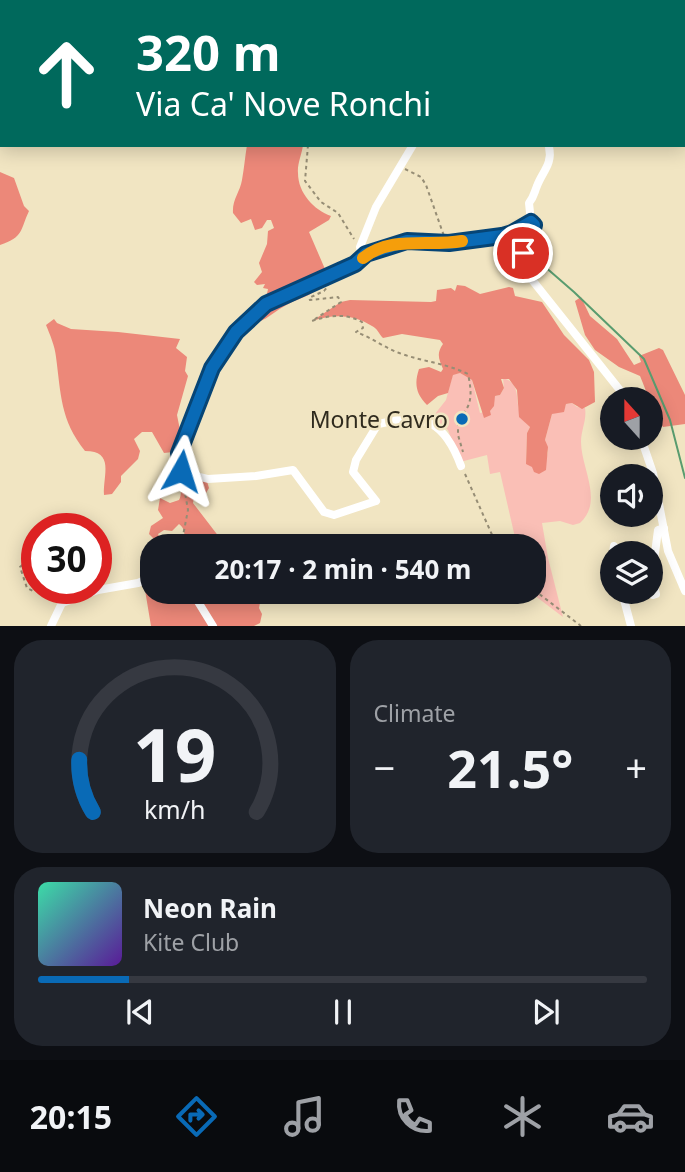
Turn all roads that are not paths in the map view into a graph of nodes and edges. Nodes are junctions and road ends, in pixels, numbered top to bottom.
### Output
1 (412, 147) edge
2 (549, 147) edge
3 (531, 222) junction
4 (363, 252) junction
5 (617, 387) edge
6 (645, 450) edge
7 (460, 463) road end
8 (664, 528) junction
9 (656, 541) edge
10 (140, 582) edge
11 (685, 591) edge
12 (199, 604) edge
13 (625, 604) edge
14 (51, 626) edge
15 (213, 626) edge
16 (631, 626) edge

1 - 4 street
2 - 3 street
3 - 4 street
3 - 5 street
4 - 7 street
6 - 8 street
8 - 9 street
8 - 11 street
10 - 14 street
12 - 15 street
13 - 16 street

